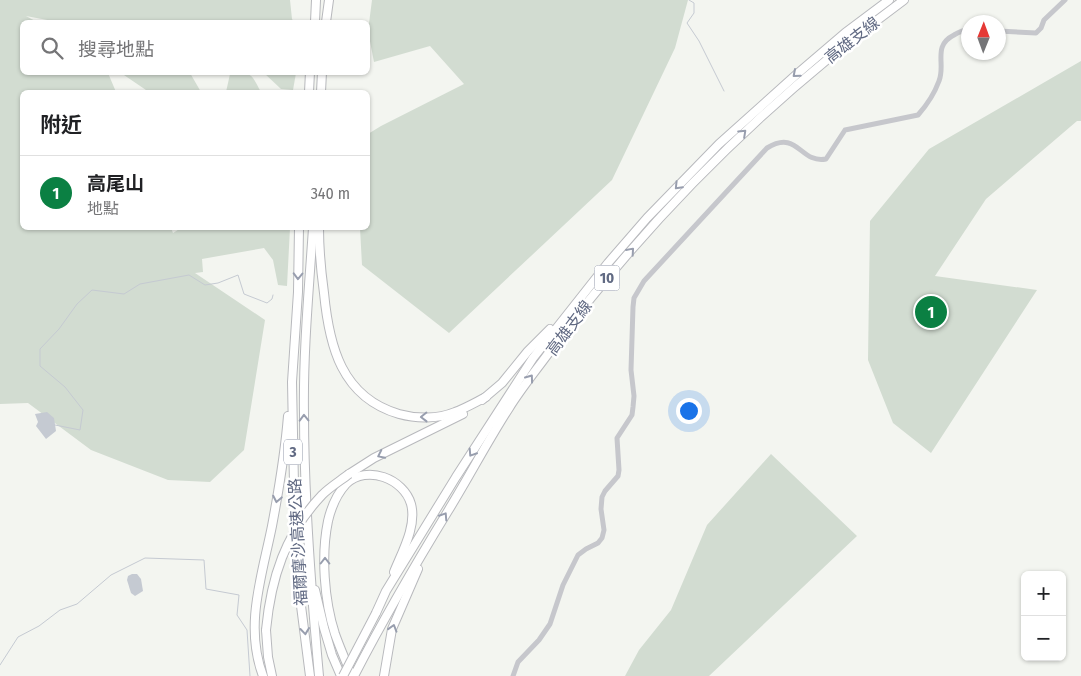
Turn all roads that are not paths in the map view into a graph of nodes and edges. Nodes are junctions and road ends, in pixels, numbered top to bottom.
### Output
1 (316, 0) edge
2 (329, 0) edge
3 (889, 0) edge
4 (904, 0) edge
5 (1065, 0) edge
6 (314, 20) edge
7 (326, 20) edge
8 (961, 31) edge
9 (1006, 31) edge
10 (310, 75) edge
11 (322, 75) edge
12 (309, 90) edge
13 (321, 90) edge
14 (299, 230) edge
15 (313, 230) edge
16 (319, 230) edge
17 (570, 310) junction
18 (292, 382) junction
19 (486, 397) junction
20 (433, 534) junction
21 (310, 575) junction
22 (386, 592) junction
23 (258, 663) junction
24 (258, 676) edge
25 (263, 676) edge
26 (272, 676) edge
27 (310, 676) edge
28 (319, 676) edge
29 (342, 676) edge
30 (353, 676) edge
31 (384, 676) edge
32 (513, 676) edge

1 - 6 highway
2 - 7 highway
3 -> 17 highway, 高雄支線 / 10
20 -> 4 highway, 高雄支線 / 10
5 - 9 street
8 - 32 street
10 - 12 highway
11 - 13 highway
14 -> 18 highway, 福爾摩沙高速公路 / 3
21 -> 15 highway, 福爾摩沙高速公路 / 3
19 -> 16 highway
17 - 19 highway
17 -> 22 highway, 高雄支線 / 10
18 -> 23 highway
18 -> 27 highway, 福爾摩沙高速公路 / 3
19 -> 26 highway, bridge
20 - 30 highway, 高雄支線 / 10
31 -> 20 highway
21 - 28 highway, 福爾摩沙高速公路 / 3
21 - 29 highway
22 - 29 highway, 高雄支線 / 10, bridge
30 -> 22 highway
23 - 24 highway
23 - 25 highway

